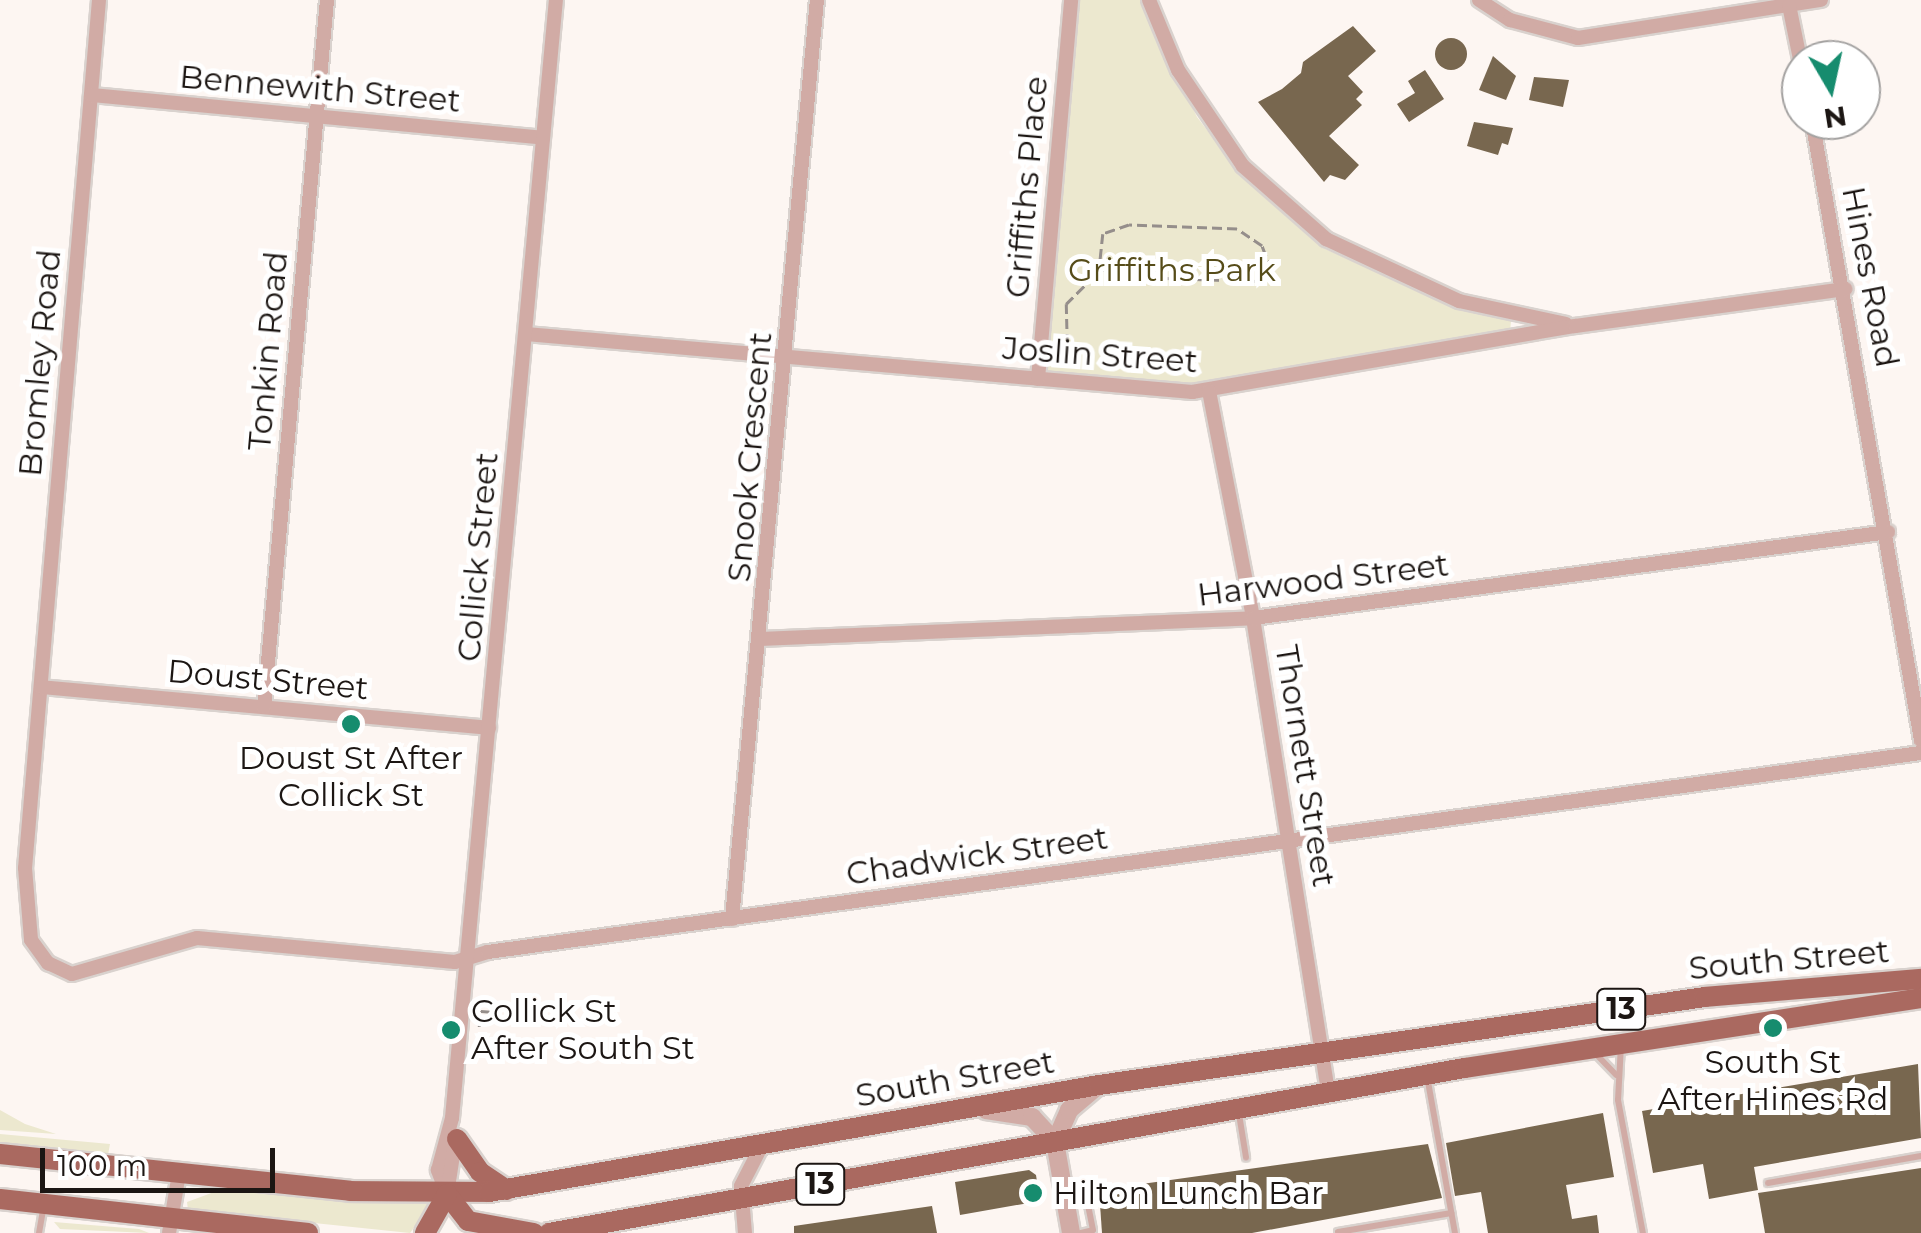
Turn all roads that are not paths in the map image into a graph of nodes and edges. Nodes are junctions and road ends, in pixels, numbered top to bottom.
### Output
1 (99, 0) edge
2 (327, 0) edge
3 (556, 0) edge
4 (817, 0) edge
5 (1071, 0) edge
6 (1149, 0) edge
7 (1479, 0) edge
8 (1821, 0) edge
9 (1789, 5) junction
10 (1796, 40) edge
11 (91, 96) junction
12 (317, 117) junction
13 (543, 138) junction
14 (1816, 140) edge
15 (1844, 289) junction
16 (1575, 326) junction
17 (526, 334) junction
18 (787, 356) junction
19 (1038, 379) junction
20 (1209, 391) junction
21 (1888, 532) junction
22 (1253, 618) junction
23 (761, 639) junction
24 (41, 687) junction
25 (264, 707) junction
26 (489, 728) junction
27 (1921, 740) edge
28 (1921, 753) edge
29 (1290, 839) junction
30 (732, 920) junction
31 (468, 956) junction
32 (48, 963) joint
33 (1921, 978) edge
34 (1921, 998) edge
35 (1571, 1016) junction
36 (1456, 1032) junction
37 (1621, 1044) junction
38 (1591, 1049) junction
39 (1323, 1053) junction
40 (1464, 1068) junction
41 (1427, 1075) junction
42 (1617, 1076) junction
43 (1099, 1084) junction
44 (1328, 1093) junction
45 (964, 1109) junction
46 (1238, 1109) junction
47 (455, 1128) junction
48 (763, 1142) junction
49 (1056, 1142) junction
50 (0, 1154) edge
51 (1921, 1156) edge
52 (1246, 1157) dead end
53 (179, 1173) junction
54 (1768, 1184) dead end
55 (506, 1190) junction
56 (1085, 1190) dead end
57 (448, 1194) junction
58 (0, 1198) edge
59 (739, 1198) junction
60 (44, 1204) junction
61 (1452, 1213) junction
62 (170, 1226) edge
63 (278, 1232) edge
64 (1338, 1232) edge
65 (39, 1233) edge
66 (308, 1233) edge
67 (425, 1233) edge
68 (534, 1233) edge
69 (549, 1233) edge
70 (746, 1233) edge
71 (1071, 1233) edge
72 (1081, 1233) edge
73 (1455, 1233) edge
74 (1643, 1233) edge

1 - 11 street, Bromley Road
2 - 12 street, Tonkin Road
3 - 13 street, Collick Street
4 - 18 street, Snook Crescent
5 - 19 street, Griffiths Place
6 - 16 street
7 - 9 street
8 - 9 street
9 - 10 street
11 - 12 street, Bennewith Street
11 - 24 street, Bromley Road
12 - 13 street, Bennewith Street
12 - 25 street, Tonkin Road
13 - 17 street, Collick Street
14 - 15 street, Hines Road
15 - 16 street, Joslin Street
15 - 21 street, Hines Road
16 - 20 street, Joslin Street
17 - 18 street, Joslin Street
17 - 26 street, Collick Street
18 - 19 street, Joslin Street
18 - 23 street, Snook Crescent
19 - 20 street, Joslin Street
20 - 22 street, Thornett Street
21 - 22 street, Harwood Street
21 - 27 street, Hines Road
22 - 23 street, Harwood Street
22 - 29 street, Thornett Street
23 - 30 street, Snook Crescent
24 - 25 street, Doust Street
24 - 32 street, Bromley Road
25 - 26 street, Doust Street
26 - 31 street, Collick Street
28 - 29 street, Chadwick Street
29 - 30 street, Chadwick Street
29 - 39 street, Thornett Street
30 - 31 street, Chadwick Street
31 - 32 street, Chadwick Street
31 - 47 street, Collick Street
33 - 35 main road, South Street / 13
34 - 37 main road, South Street / 13
35 - 36 main road, South Street / 13
35 - 37 main road
36 - 39 main road, South Street / 13
36 - 40 main road
37 - 38 main road, South Street / 13
37 - 42 lane
38 - 40 main road, South Street / 13
38 - 42 lane
39 - 43 main road, South Street / 13
39 - 44 street, Thornett Street
40 - 41 main road, South Street / 13
41 - 44 main road, South Street / 13
41 - 61 lane
42 - 74 lane
43 - 45 main road, South Street / 13
43 - 49 street
44 - 46 main road, South Street / 13
45 - 48 main road, South Street / 13
45 - 49 street
46 - 49 main road, South Street / 13
46 - 52 lane
47 - 55 main road
47 - 57 street, Collick Street
48 - 55 main road, South Street / 13
48 - 59 street
49 - 59 main road, South Street / 13
49 - 71 street
50 - 53 main road, South Street / 13
51 - 54 lane
53 - 57 main road, South Street / 13
53 - 62 street
55 - 57 main road, South Street / 13
56 - 72 lane
57 - 67 main road
57 - 68 main road
58 - 60 main road
59 - 69 main road, South Street / 13
59 - 70 street
60 - 62 main road
60 - 65 lane
61 - 64 lane
61 - 73 lane
62 - 63 main road
63 - 66 main road

